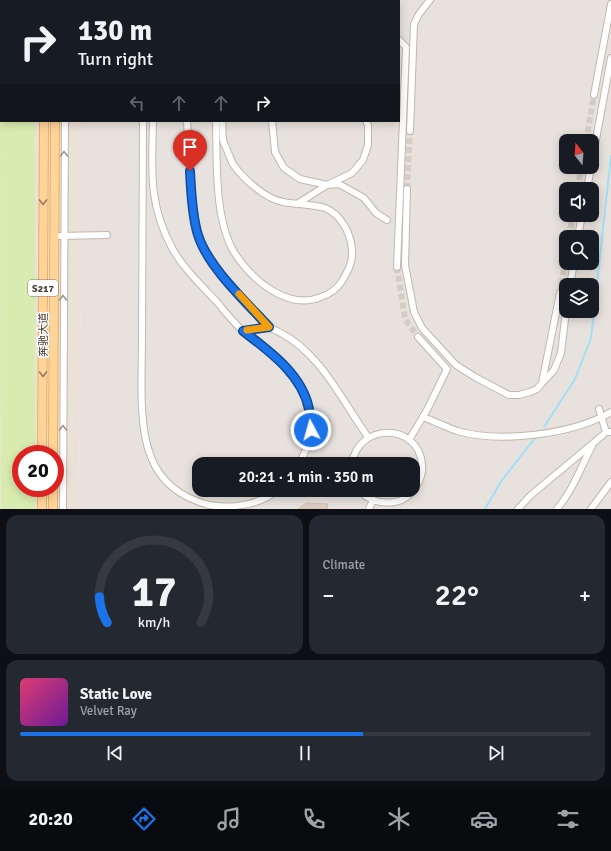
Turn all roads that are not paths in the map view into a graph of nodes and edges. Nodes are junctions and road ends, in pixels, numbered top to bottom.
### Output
1 (430, 0) edge
2 (611, 7) edge
3 (400, 41) edge
4 (406, 47) junction
5 (611, 58) edge
6 (412, 59) junction
7 (594, 95) tunnel mouth
8 (44, 122) edge
9 (55, 122) edge
10 (64, 122) edge
11 (143, 122) edge
12 (153, 122) edge
13 (187, 122) edge
14 (216, 122) edge
15 (222, 122) edge
16 (272, 122) edge
17 (366, 122) edge
18 (410, 131) tunnel mouth
19 (597, 134) edge
20 (54, 174) junction
21 (64, 174) junction
22 (327, 185) junction
23 (407, 189) tunnel mouth
24 (297, 204) junction
25 (387, 220) dead end
26 (107, 235) dead end
27 (54, 236) junction
28 (64, 236) junction
29 (397, 267) tunnel mouth
30 (559, 298) tunnel mouth
31 (565, 318) edge
32 (269, 327) junction
33 (243, 331) junction
34 (418, 337) tunnel mouth
35 (456, 365) junction
36 (446, 369) junction
37 (542, 383) junction
38 (599, 409) dead end
39 (611, 412) edge
40 (423, 417) junction
41 (602, 417) junction
42 (609, 432) edge
43 (368, 437) junction
44 (409, 440) junction
45 (594, 442) junction
46 (42, 445) edge
47 (53, 445) edge
48 (302, 457) edge
49 (352, 457) edge
50 (611, 482) edge
51 (42, 497) edge
52 (53, 497) edge
53 (266, 497) edge
54 (366, 497) edge
55 (373, 500) junction
56 (42, 509) edge
57 (53, 509) edge
58 (64, 509) edge
59 (369, 509) edge
60 (518, 509) edge
61 (557, 509) edge
62 (591, 509) edge

1 - 6 street
2 - 7 street
3 - 4 street
4 - 6 street
4 - 29 street
5 - 19 street
6 - 18 street
8 -> 46 main road, 奔驰大道 / S217
9 - 20 main road, 奔驰大道 / S217
21 -> 10 street
11 - 53 street
12 - 33 street
13 - 32 street
14 - 24 street
15 - 24 street
16 - 22 street
17 - 22 street
20 - 21 street
20 - 27 main road, 奔驰大道 / S217
21 - 28 street
22 - 24 street
22 - 25 street
23 - 35 street
26 - 28 street
27 - 28 street
27 - 47 main road, 奔驰大道 / S217
58 -> 28 street
30 - 37 street
31 - 37 street
32 - 33 street
32 - 43 street
33 - 48 street
34 - 36 street
35 - 36 street
35 - 37 street
36 - 40 street
38 - 41 street
39 - 41 street
40 - 41 street
40 - 44 street
41 - 42 street
42 - 45 street
43 - 44 street
43 - 49 street
44 - 55 street
45 - 60 street
45 - 61 street
50 - 62 street
51 - 56 main road
52 - 57 main road
54 - 55 street
55 - 59 street

